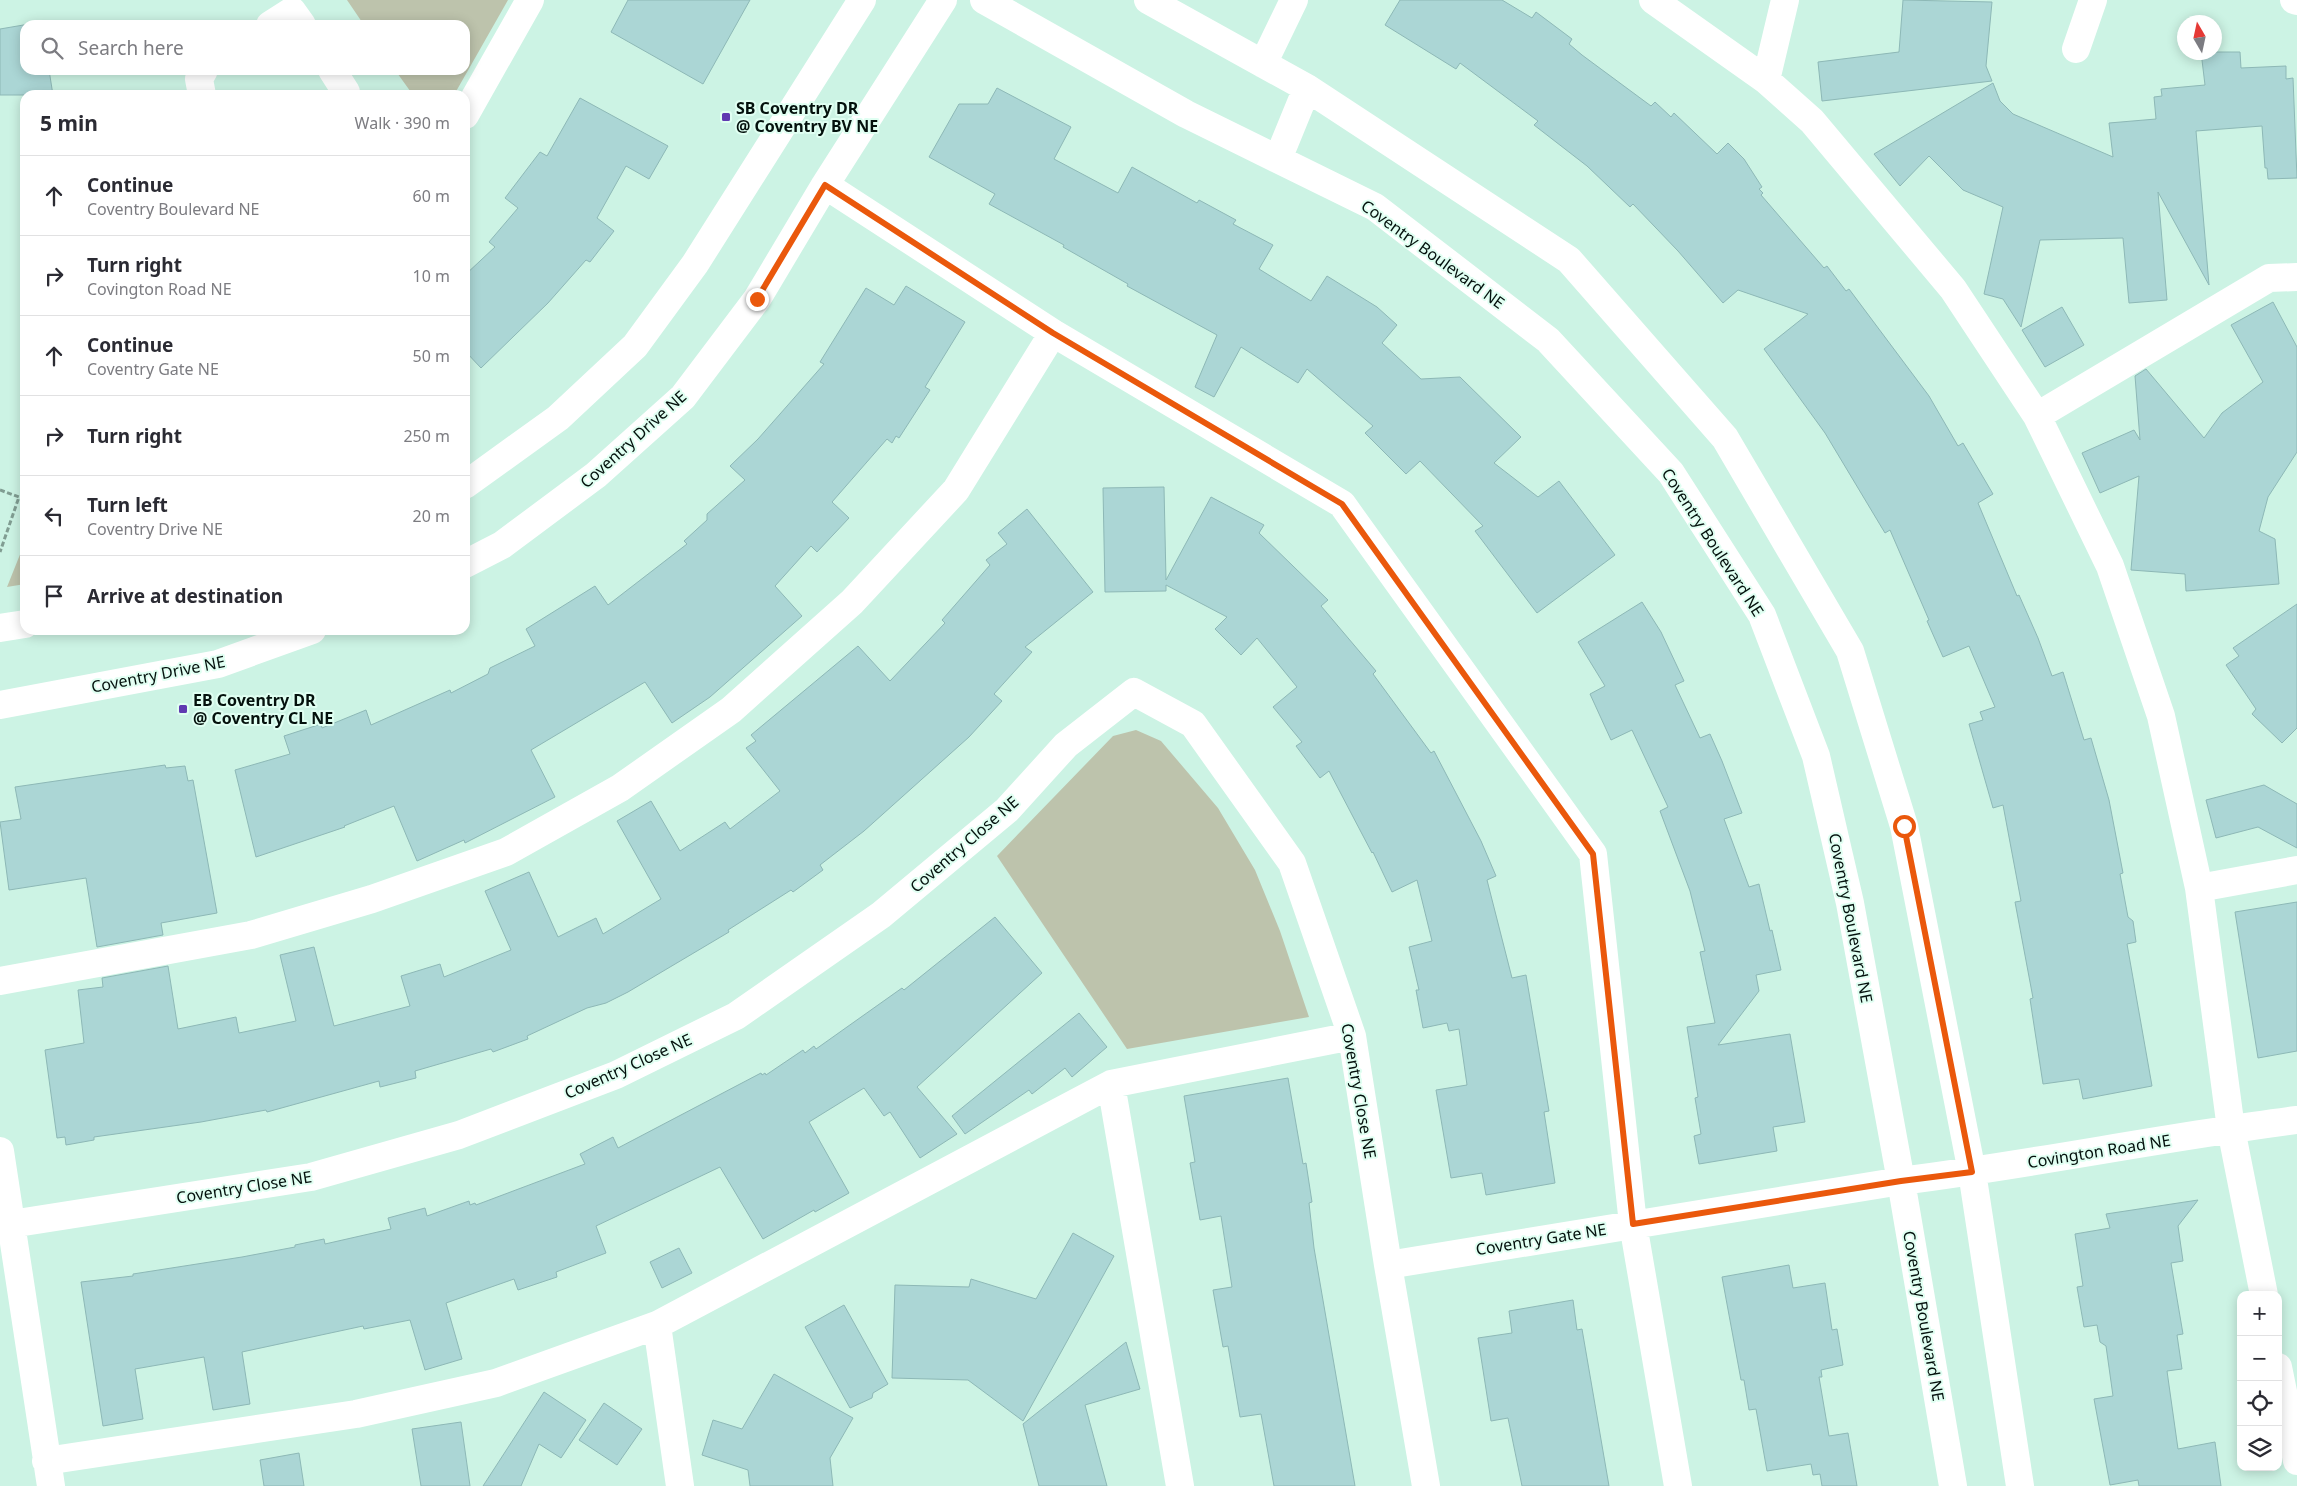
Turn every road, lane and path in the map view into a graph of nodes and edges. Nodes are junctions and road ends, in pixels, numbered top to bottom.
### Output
1 (530, 0) edge
2 (862, 0) edge
3 (943, 0) edge
4 (984, 0) edge
5 (1148, 0) edge
6 (1294, 0) edge
7 (1653, 0) edge
8 (1784, 0) edge
9 (2093, 0) edge
10 (277, 20) edge
11 (299, 20) edge
12 (2076, 49) dead end
13 (1263, 64) junction
14 (201, 75) edge
15 (335, 75) edge
16 (1766, 80) junction
17 (1307, 88) junction
18 (201, 90) edge
19 (345, 90) edge
20 (470, 106) edge
21 (1278, 160) junction
22 (825, 185) junction
23 (2297, 277) edge
24 (1053, 333) junction
25 (2037, 416) junction
26 (470, 481) edge
27 (0, 490) edge
28 (0, 552) edge
29 (470, 561) edge
30 (20, 625) edge
31 (0, 628) edge
32 (298, 635) edge
33 (0, 705) edge
34 (2297, 870) edge
35 (2199, 888) junction
36 (0, 981) edge
37 (1352, 1036) junction
38 (1111, 1084) junction
39 (2297, 1120) edge
40 (2231, 1128) junction
41 (0, 1151) edge
42 (1972, 1172) junction
43 (1901, 1181) junction
44 (11, 1224) junction
45 (1633, 1224) junction
46 (1388, 1264) junction
47 (2263, 1291) edge
48 (657, 1325) junction
49 (2281, 1381) edge
50 (2297, 1461) edge
51 (48, 1474) edge
52 (680, 1486) edge
53 (1180, 1486) edge
54 (1426, 1486) edge
55 (1678, 1486) edge
56 (1953, 1486) edge
57 (2020, 1486) edge

1 - 20 street
2 - 26 street
3 - 22 street, Coventry Drive NE
4 - 21 street, Coventry Boulevard NE
5 - 13 street
6 - 13 street
7 - 16 street
8 - 16 street
9 - 12 street
10 - 11 street
13 - 17 street
14 - 18 street
15 - 19 street
16 - 25 street
17 - 21 street
17 - 42 street
21 - 43 street, Coventry Boulevard NE
22 - 24 street
22 - 29 street, Coventry Drive NE
23 - 25 street
24 - 36 street
24 - 45 street
25 - 35 street
27 - 28 path
30 - 31 street
32 - 33 street, Coventry Drive NE
34 - 35 street
35 - 40 street
37 - 38 street
37 - 44 street, Coventry Close NE
37 - 46 street, Coventry Close NE
38 - 48 street
38 - 53 street
39 - 40 street, Covington Road NE
40 - 42 street, Covington Road NE
40 - 47 street
41 - 44 street
42 - 43 street, Covington Road NE
42 - 57 street
43 - 45 street, Coventry Gate NE
43 - 56 street, Coventry Boulevard NE
44 - 51 street
45 - 46 street, Coventry Gate NE
45 - 55 street
46 - 54 street, Coventry Close NE
48 - 51 street
48 - 52 street
49 - 50 street

